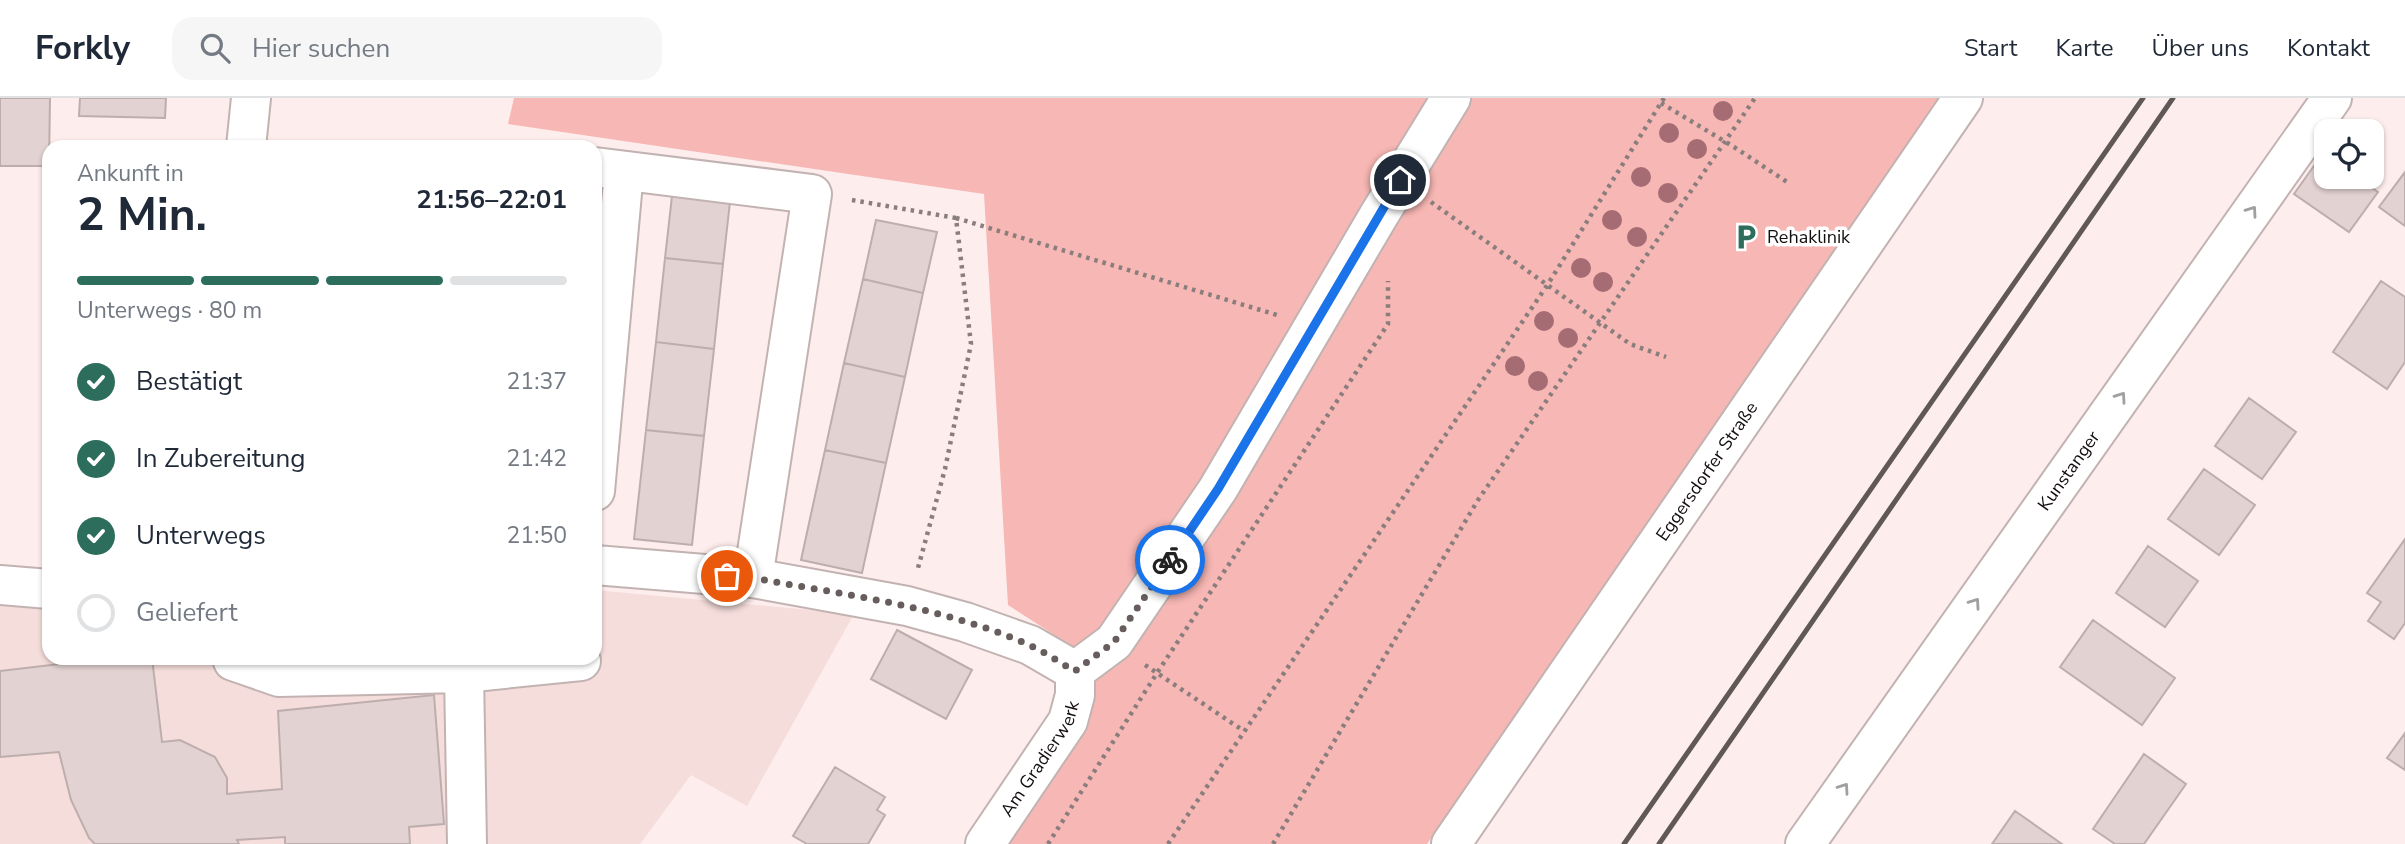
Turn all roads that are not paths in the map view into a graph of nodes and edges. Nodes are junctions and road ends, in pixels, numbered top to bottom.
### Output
1 (251, 98) edge
2 (1451, 98) edge
3 (1963, 98) edge
4 (2332, 98) edge
5 (247, 140) edge
6 (609, 169) edge
7 (602, 330) edge
8 (602, 566) edge
9 (753, 578) junction
10 (0, 586) edge
11 (42, 589) edge
12 (244, 665) edge
13 (543, 665) edge
14 (1075, 671) junction
15 (464, 673) junction
16 (467, 844) edge
17 (985, 844) edge
18 (1451, 844) edge
19 (1805, 844) edge

1 - 5 street
2 - 14 street
3 - 18 street, Eggersdorfer Straße
19 -> 4 street, Kunstanger
6 - 7 street
6 - 9 street
8 - 9 street
9 - 14 street
10 - 11 street
12 - 15 street
13 - 15 street
14 - 17 street, Am Gradierwerk
15 - 16 street

